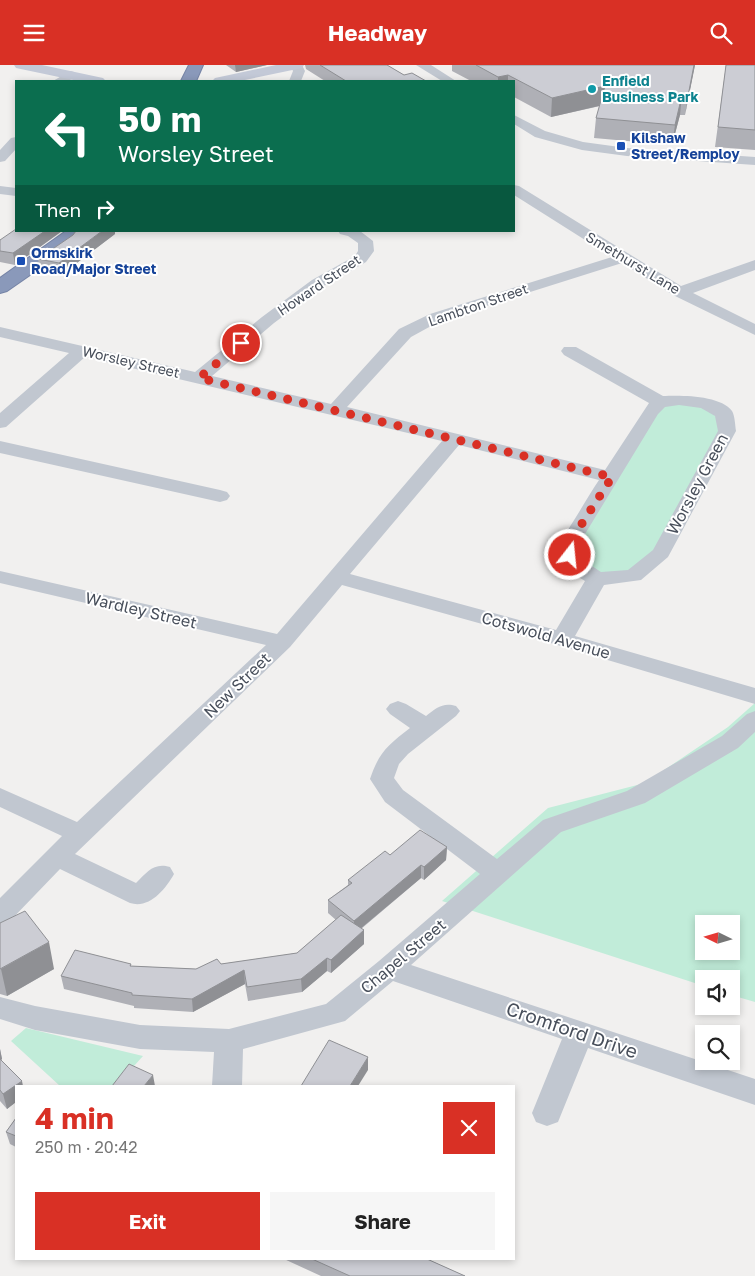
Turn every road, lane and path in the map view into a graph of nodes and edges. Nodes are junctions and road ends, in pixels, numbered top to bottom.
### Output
1 (21, 65) edge
2 (297, 65) edge
3 (422, 65) edge
4 (195, 66) edge
5 (64, 78) edge
6 (87, 80) edge
7 (189, 80) edge
8 (220, 80) edge
9 (229, 80) edge
10 (295, 80) edge
11 (448, 80) edge
12 (515, 120) edge
13 (10, 144) edge
14 (0, 159) edge
15 (755, 161) edge
16 (0, 190) edge
17 (515, 190) edge
18 (15, 192) edge
19 (76, 232) edge
20 (349, 232) edge
21 (623, 258) junction
22 (755, 265) edge
23 (0, 287) edge
24 (679, 292) junction
25 (755, 330) edge
26 (0, 332) edge
27 (81, 351) junction
28 (570, 351) dead end
29 (199, 378) junction
30 (660, 402) junction
31 (335, 410) junction
32 (0, 423) edge
33 (455, 438) junction
34 (0, 447) edge
35 (612, 477) junction
36 (220, 496) dead end
37 (0, 577) edge
38 (336, 577) junction
39 (596, 579) junction
40 (562, 639) junction
41 (282, 642) junction
42 (755, 696) edge
43 (398, 709) dead end
44 (448, 711) dead end
45 (755, 719) edge
46 (426, 727) junction
47 (0, 797) edge
48 (81, 834) junction
49 (58, 856) junction
50 (161, 874) dead end
51 (499, 874) junction
52 (0, 915) edge
53 (389, 969) junction
54 (0, 1008) edge
55 (579, 1033) junction
56 (229, 1041) junction
57 (227, 1085) edge
58 (755, 1092) edge
59 (547, 1113) dead end

1 - 5 street
2 - 9 street
2 - 10 street
3 - 11 street
4 - 7 highway
4 - 8 street
5 - 6 street
12 - 15 street
13 - 14 street
16 - 18 street
17 - 21 street, Smethurst Lane
19 - 23 highway
20 - 29 street, Howard Street
21 - 24 street, Smethurst Lane
21 - 31 street, Lambton Street
22 - 24 street
24 - 25 street, Smethurst Lane
26 - 27 street, Worsley Street
27 - 29 street, Worsley Street
27 - 32 street
28 - 30 street
29 - 31 street, Worsley Street
30 - 35 street
30 - 39 street, Worsley Green
31 - 33 street, Worsley Street
33 - 35 street, Worsley Street
33 - 38 street, New Street
34 - 36 street
35 - 39 street
37 - 41 street, Wardley Street
38 - 40 street, Cotswold Avenue
38 - 41 street, New Street
39 - 40 street
40 - 42 street, Cotswold Avenue
41 - 48 street, New Street
43 - 46 street
44 - 46 street
45 - 51 street, Chapel Street
46 - 51 street
47 - 48 street
48 - 49 street, New Street
49 - 50 street
49 - 52 street, New Street
51 - 53 street, Chapel Street
53 - 55 street, Cromford Drive
53 - 56 street, Chapel Street
54 - 56 street, Chapel Street
55 - 58 street, Cromford Drive
55 - 59 street
56 - 57 street

